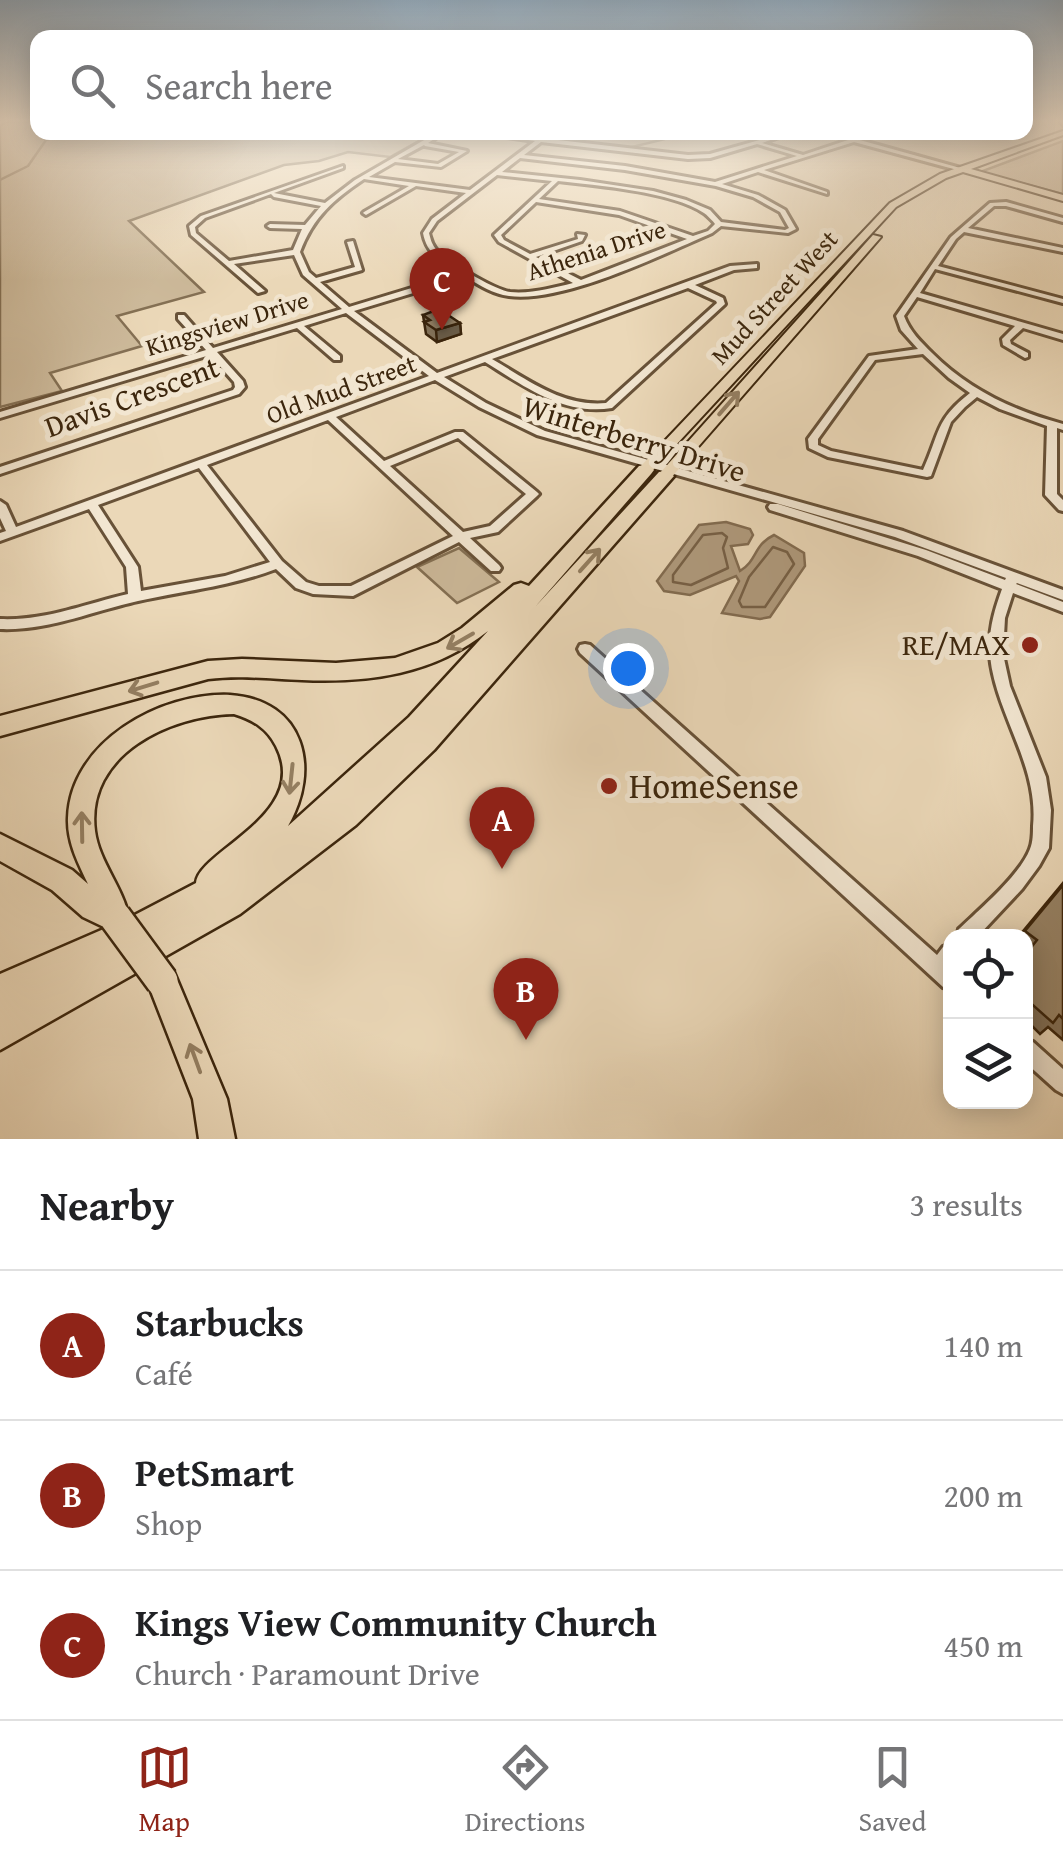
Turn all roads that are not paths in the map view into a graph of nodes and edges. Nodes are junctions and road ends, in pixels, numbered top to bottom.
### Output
1 (322, 175) edge
2 (371, 175) edge
3 (493, 175) edge
4 (512, 175) edge
5 (674, 175) edge
6 (742, 175) edge
7 (773, 175) edge
8 (951, 175) edge
9 (956, 175) edge
10 (977, 175) edge
11 (366, 178) junction
12 (555, 181) junction
13 (818, 181) dead end
14 (715, 184) junction
15 (414, 185) junction
16 (806, 186) junction
17 (471, 192) junction
18 (824, 193) dead end
19 (272, 194) junction
20 (1063, 198) edge
21 (533, 200) junction
22 (324, 205) junction
23 (366, 213) dead end
24 (1062, 222) edge
25 (719, 224) junction
26 (270, 226) dead end
27 (304, 227) junction
28 (962, 229) junction
29 (579, 235) dead end
30 (694, 238) junction
31 (352, 242) dead end
32 (1063, 250) edge
33 (296, 252) junction
34 (530, 256) junction
35 (228, 263) junction
36 (754, 266) dead end
37 (935, 266) junction
38 (1025, 272) dead end
39 (467, 274) junction
40 (314, 281) junction
41 (578, 282) junction
42 (691, 286) junction
43 (1010, 286) junction
44 (260, 291) dead end
45 (915, 294) junction
46 (1063, 301) edge
47 (346, 310) junction
48 (181, 317) dead end
49 (298, 325) junction
50 (1021, 325) junction
51 (1063, 337) edge
52 (924, 351) junction
53 (210, 352) junction
54 (1024, 355) dead end
55 (336, 358) dead end
56 (487, 360) junction
57 (436, 377) junction
58 (975, 394) junction
59 (0, 414) edge
60 (330, 417) junction
61 (1058, 426) edge
62 (201, 464) junction
63 (382, 465) junction
64 (0, 470) edge
65 (657, 470) junction
66 (0, 505) edge
67 (92, 505) junction
68 (1063, 507) edge
69 (612, 508) junction
70 (7, 535) edge
71 (460, 537) junction
72 (278, 564) junction
73 (495, 568) dead end
74 (1010, 581) junction
75 (1063, 595) edge
76 (136, 596) junction
77 (1063, 607) edge
78 (0, 624) edge
79 (586, 650) dead end
80 (0, 726) edge
81 (0, 848) edge
82 (115, 916) junction
83 (972, 929) edge
84 (147, 938) junction
85 (943, 965) edge
86 (0, 990) edge
87 (0, 1009) edge
88 (0, 1034) edge
89 (1033, 1055) edge
90 (1063, 1083) edge
91 (217, 1139) edge

1 - 19 street
2 - 11 street
3 - 17 street, Athenia Drive
4 - 12 street, Athenia Drive
5 - 14 street
6 - 14 street
7 - 16 street
8 - 65 main road, Mud Street West
65 -> 9 main road, Mud Street West
10 - 20 main road
11 - 15 street
11 - 22 street
12 - 21 street
12 - 25 street, Athenia Drive
13 - 16 street
14 - 25 street
15 - 17 street
15 - 23 street
16 - 18 street
17 - 39 street, Athenia Drive
19 - 22 street
19 - 35 street
21 - 30 street
21 - 34 street
22 - 27 street
24 - 28 street
25 - 30 street, Athenia Drive
26 - 27 street
27 - 33 street
28 - 32 street
28 - 37 street
29 - 34 street
30 - 41 street, Athenia Drive
31 - 40 street
33 - 35 street
33 - 40 street, Winterberry Drive
34 - 41 street
35 - 44 street
36 - 42 street, Old Mud Street
37 - 43 street
37 - 45 street
38 - 43 street
39 - 41 street, Athenia Drive
39 - 47 street, Kingsview Drive
40 - 47 street, Winterberry Drive
42 - 56 street, Old Mud Street
42 - 56 street
43 - 46 street
45 - 50 street
45 - 52 street
47 - 49 street, Kingsview Drive
47 - 57 street, Winterberry Drive
48 - 53 street
49 - 53 street, Kingsview Drive
49 - 55 street
50 - 51 street
50 - 54 street
52 - 58 street
52 - 58 street
53 - 59 street, Kingsview Drive
53 - 64 street, Davis Crescent
56 - 57 street, Old Mud Street
57 - 60 street, Old Mud Street
57 - 65 street, Winterberry Drive
58 - 61 street
60 - 62 street, Old Mud Street
60 - 63 street
61 - 68 street
62 - 67 street, Old Mud Street
62 - 72 street
63 - 71 street
63 - 71 street
65 - 69 highway
65 - 74 street, Winterberry Drive
84 -> 65 highway
66 - 70 street
67 - 70 street, Old Mud Street
67 - 76 street
69 -> 80 highway
69 - 84 highway
71 - 72 street
71 - 73 street
72 - 76 street
74 - 75 street, Winterberry Drive
74 - 77 street, Winterberry Drive
74 - 83 street
76 - 78 street
79 - 85 street
81 - 82 highway
82 -> 84 highway
91 -> 82 highway, bridge
84 - 86 highway
84 - 87 highway
84 - 88 highway
89 - 90 street

